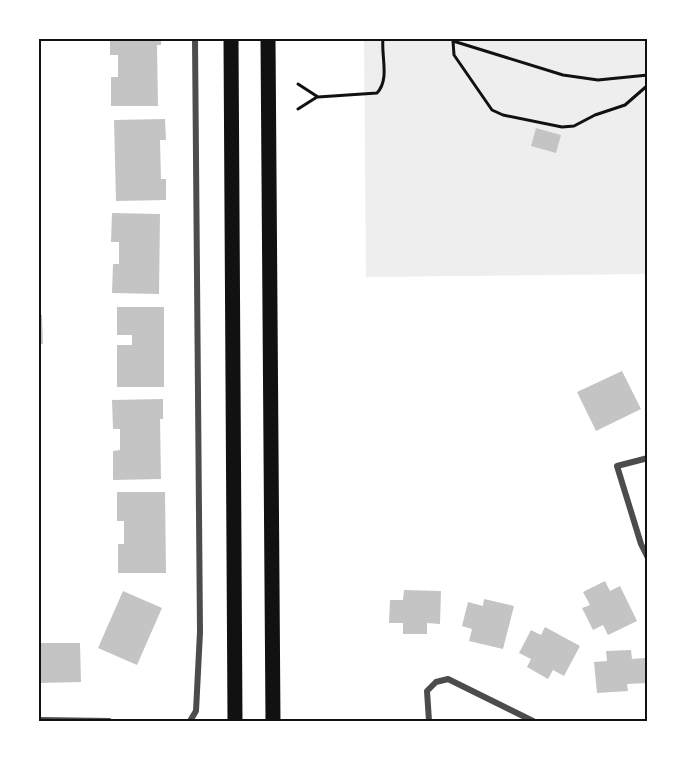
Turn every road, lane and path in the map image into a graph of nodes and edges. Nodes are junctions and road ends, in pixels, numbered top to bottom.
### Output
1 (195, 39) edge
2 (231, 39) edge
3 (268, 39) edge
4 (383, 39) edge
5 (453, 40) edge
6 (648, 75) edge
7 (298, 84) dead end
8 (648, 85) edge
9 (318, 97) junction
10 (298, 109) dead end
11 (648, 458) edge
12 (648, 558) edge
13 (39, 720) edge
14 (109, 721) edge
15 (190, 721) edge
16 (235, 721) edge
17 (273, 721) edge
18 (429, 721) edge
19 (533, 721) edge

1 - 15 street
2 - 16 main road
3 - 17 main road
4 - 9 path
5 - 6 path
5 - 8 path
7 - 9 path
9 - 10 path
11 - 12 street
13 - 14 street
18 - 19 street

